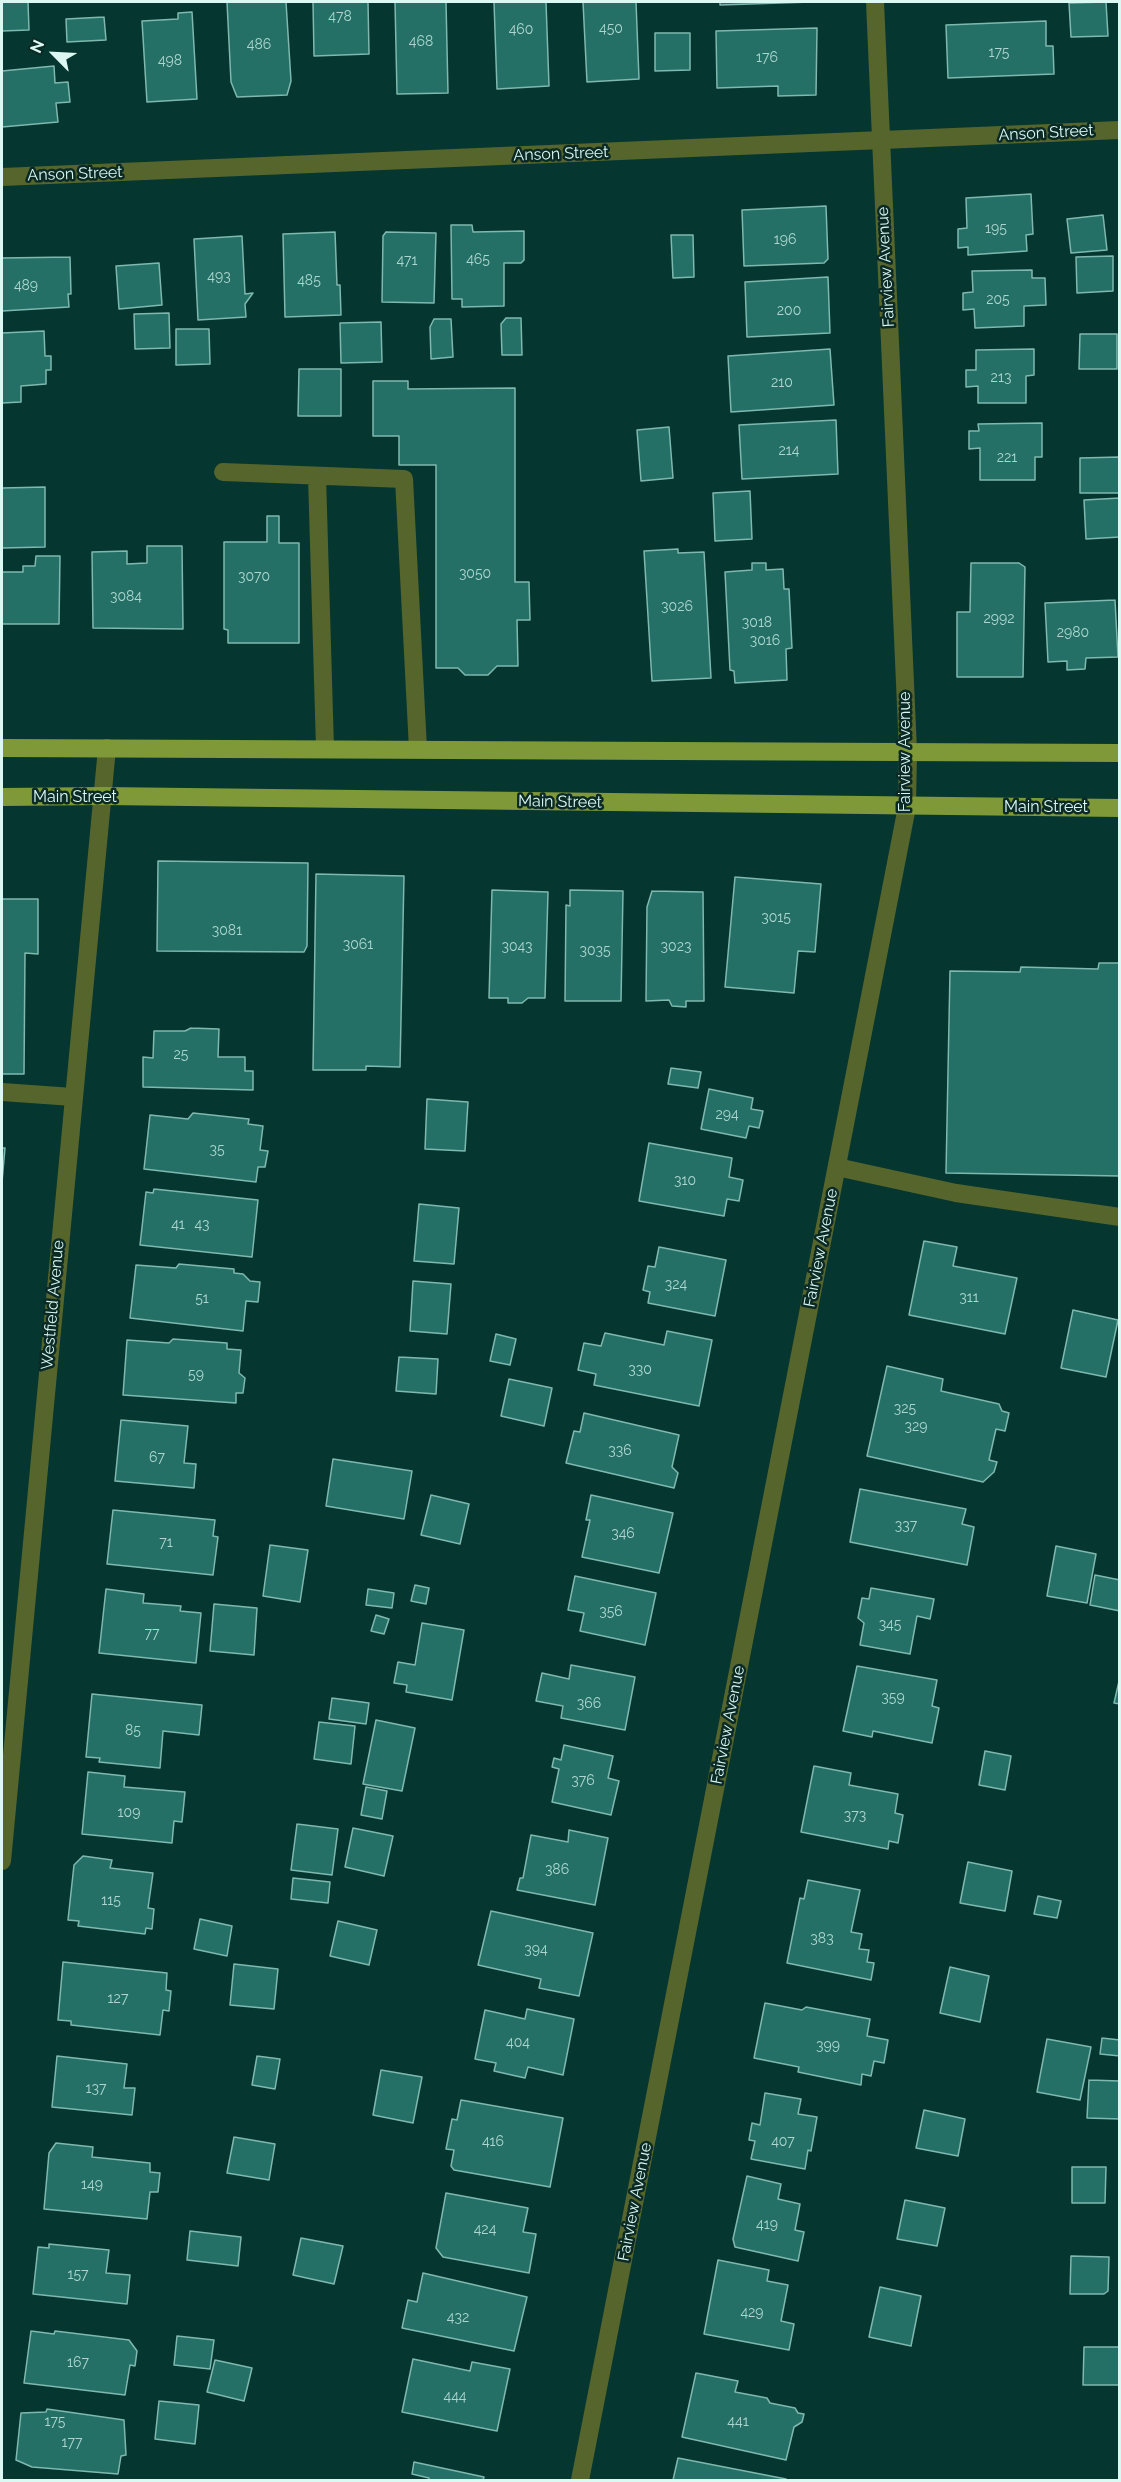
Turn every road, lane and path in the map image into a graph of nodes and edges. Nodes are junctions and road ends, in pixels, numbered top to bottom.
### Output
1 (875, 2) edge
2 (1119, 130) edge
3 (881, 141) junction
4 (2, 177) edge
5 (223, 472) dead end
6 (317, 476) junction
7 (2, 748) edge
8 (107, 748) junction
9 (325, 748) junction
10 (418, 749) junction
11 (908, 751) junction
12 (1119, 753) edge
13 (103, 796) junction
14 (2, 797) edge
15 (908, 807) junction
16 (1119, 808) edge
17 (2, 1092) edge
18 (72, 1097) junction
19 (837, 1167) junction
20 (1119, 1217) edge
21 (2, 1861) edge
22 (580, 2481) edge

1 - 3 street, Fairview Avenue
2 - 3 street, Anson Street
3 - 4 street, Anson Street
3 - 11 street, Fairview Avenue
5 - 6 street
6 - 9 street
6 - 10 street
7 - 8 main road
8 - 9 main road
8 - 13 street, Westfield Avenue
9 - 10 main road
10 - 11 main road
11 - 12 main road
11 - 15 street, Fairview Avenue
13 - 14 main road, Main Street
13 - 15 main road, Main Street
13 - 18 street, Westfield Avenue
15 - 16 main road, Main Street
15 - 19 street, Fairview Avenue
17 - 18 street
18 - 21 street, Westfield Avenue
19 - 20 street
19 - 22 street, Fairview Avenue

